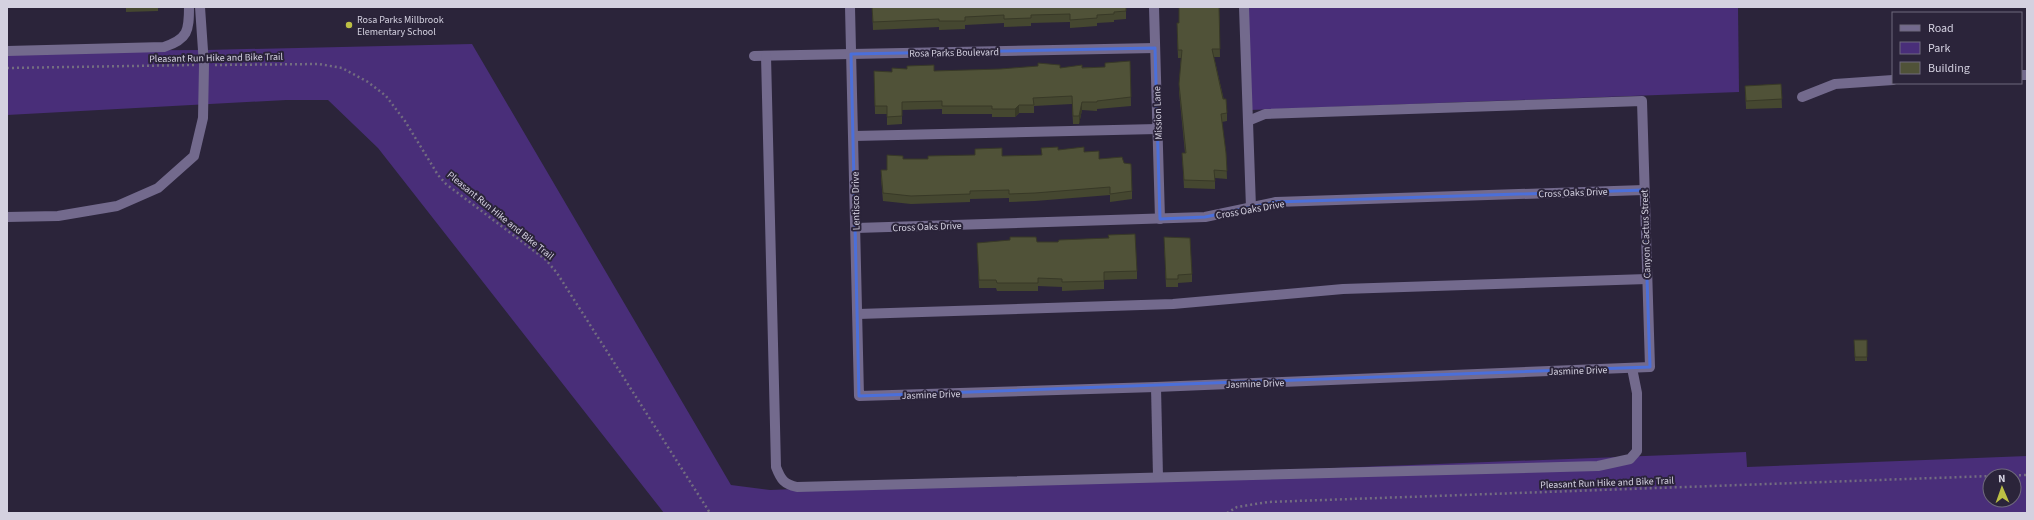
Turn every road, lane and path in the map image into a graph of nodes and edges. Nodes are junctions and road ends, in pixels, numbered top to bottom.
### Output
1 (189, 7) edge
2 (200, 7) edge
3 (850, 7) edge
4 (1154, 7) edge
5 (1244, 7) edge
6 (1155, 48) junction
7 (7, 51) edge
8 (851, 54) junction
9 (754, 56) dead end
10 (766, 56) junction
11 (204, 63) junction
12 (7, 68) edge
13 (1892, 80) edge
14 (1802, 97) dead end
15 (1248, 121) junction
16 (1157, 129) junction
17 (854, 136) junction
18 (1644, 190) junction
19 (1251, 208) junction
20 (7, 217) edge
21 (1160, 219) junction
22 (856, 228) junction
23 (1647, 279) junction
24 (858, 314) junction
25 (1650, 367) joint
26 (1632, 368) junction
27 (1156, 387) junction
28 (859, 396) joint
29 (1982, 476) edge
30 (1158, 477) junction
31 (710, 513) edge
32 (1227, 513) edge

1 - 7 street
2 - 11 street
3 - 8 street, Lentisco Drive
4 - 6 street, Mission Lane
5 - 15 street
6 - 8 street, Rosa Parks Boulevard
6 - 16 street, Mission Lane
8 - 10 street, Rosa Parks Boulevard
8 - 17 street, Lentisco Drive
9 - 10 street, Rosa Parks Boulevard
10 - 30 street
11 - 12 path, Pleasant Run Hike and Bike Trail
11 - 20 street
11 - 31 path, Pleasant Run Hike and Bike Trail
13 - 14 street
15 - 18 street, Canyon Cactus Street
15 - 19 street
16 - 17 street
16 - 21 street, Mission Lane
17 - 22 street, Lentisco Drive
18 - 19 street, Cross Oaks Drive
18 - 23 street, Canyon Cactus Street
19 - 21 street, Cross Oaks Drive
21 - 22 street, Cross Oaks Drive
22 - 24 street, Lentisco Drive
23 - 24 street
23 - 25 street, Canyon Cactus Street
24 - 28 street, Lentisco Drive
25 - 26 street, Jasmine Drive
26 - 27 street, Jasmine Drive
26 - 30 street
27 - 28 street, Jasmine Drive
27 - 30 street
29 - 32 path, Pleasant Run Hike and Bike Trail

